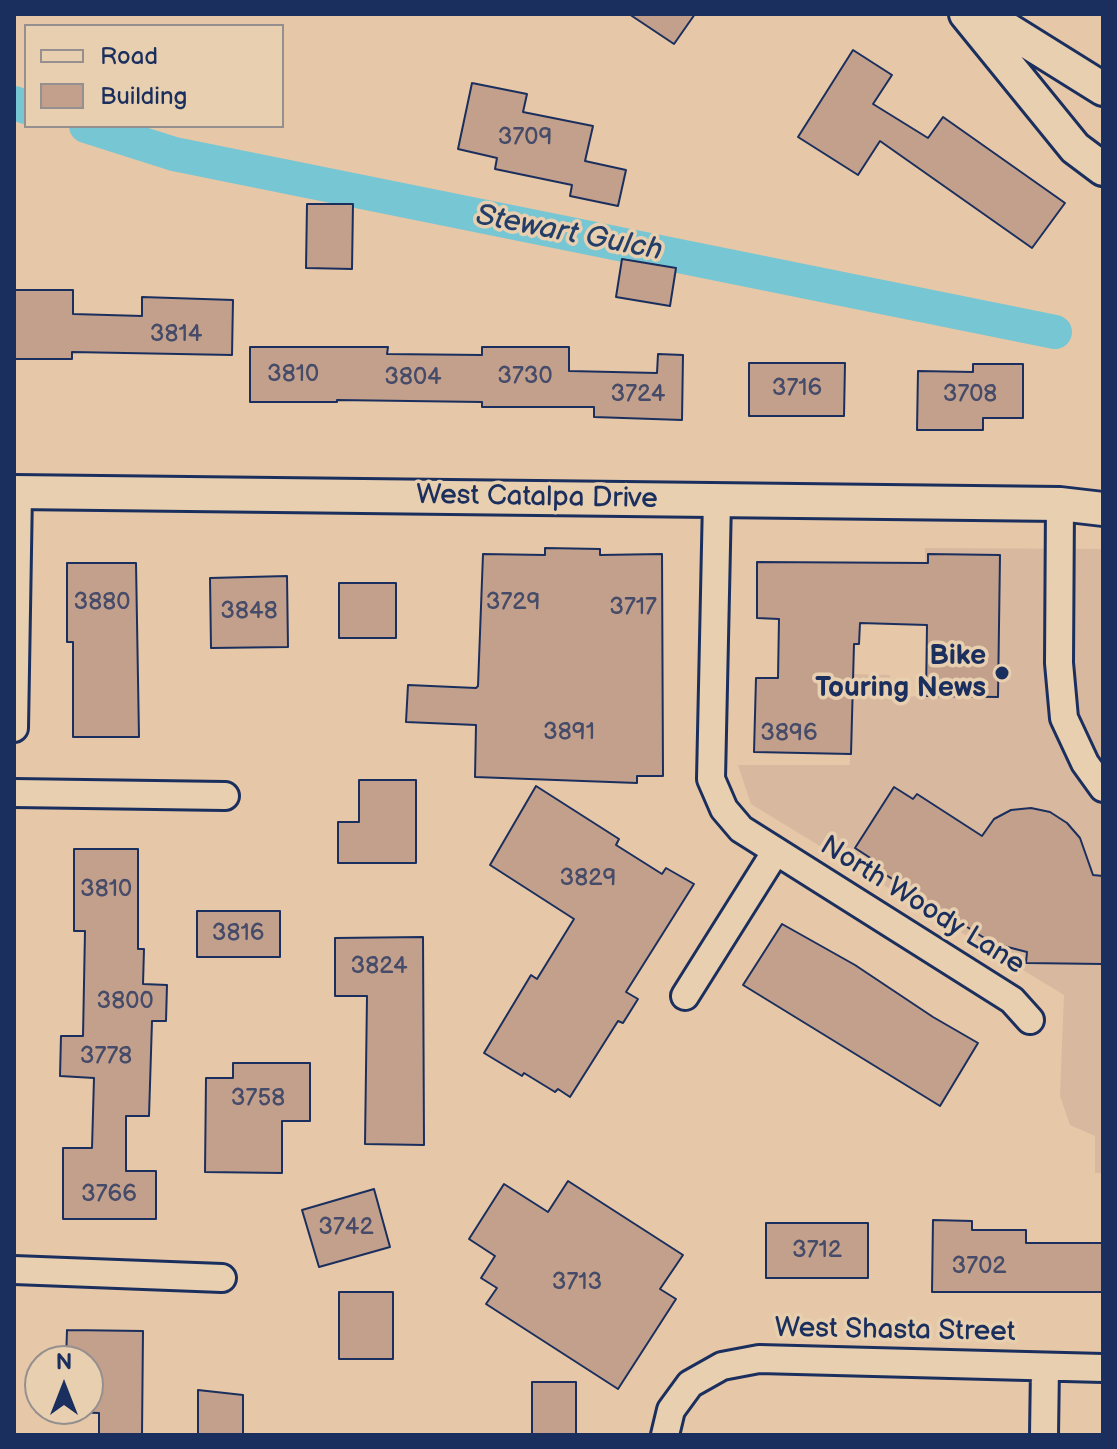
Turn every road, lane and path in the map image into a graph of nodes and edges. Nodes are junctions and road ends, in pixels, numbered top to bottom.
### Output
1 (968, 14) edge
2 (1103, 89) edge
3 (1103, 169) edge
4 (1103, 490) edge
5 (16, 492) edge
6 (717, 500) junction
7 (1060, 504) junction
8 (1103, 509) edge
9 (14, 728) edge
10 (1103, 788) edge
11 (14, 793) edge
12 (225, 796) dead end
13 (776, 851) junction
14 (685, 996) dead end
15 (1030, 1020) dead end
16 (14, 1270) edge
17 (222, 1278) dead end
18 (1045, 1367) junction
19 (1103, 1368) edge
20 (665, 1435) edge
21 (1044, 1435) edge

1 - 2 street
1 - 3 street
4 - 7 street, West Catalpa Drive
5 - 6 street, West Catalpa Drive
5 - 9 street
6 - 7 street, West Catalpa Drive
6 - 13 street, North Woody Lane
7 - 8 street, West Catalpa Drive
7 - 10 street
11 - 12 street
13 - 14 street, North Woody Lane
13 - 15 street, North Woody Lane
16 - 17 street
18 - 19 street, West Shasta Street
18 - 20 street, West Shasta Street
18 - 21 street

